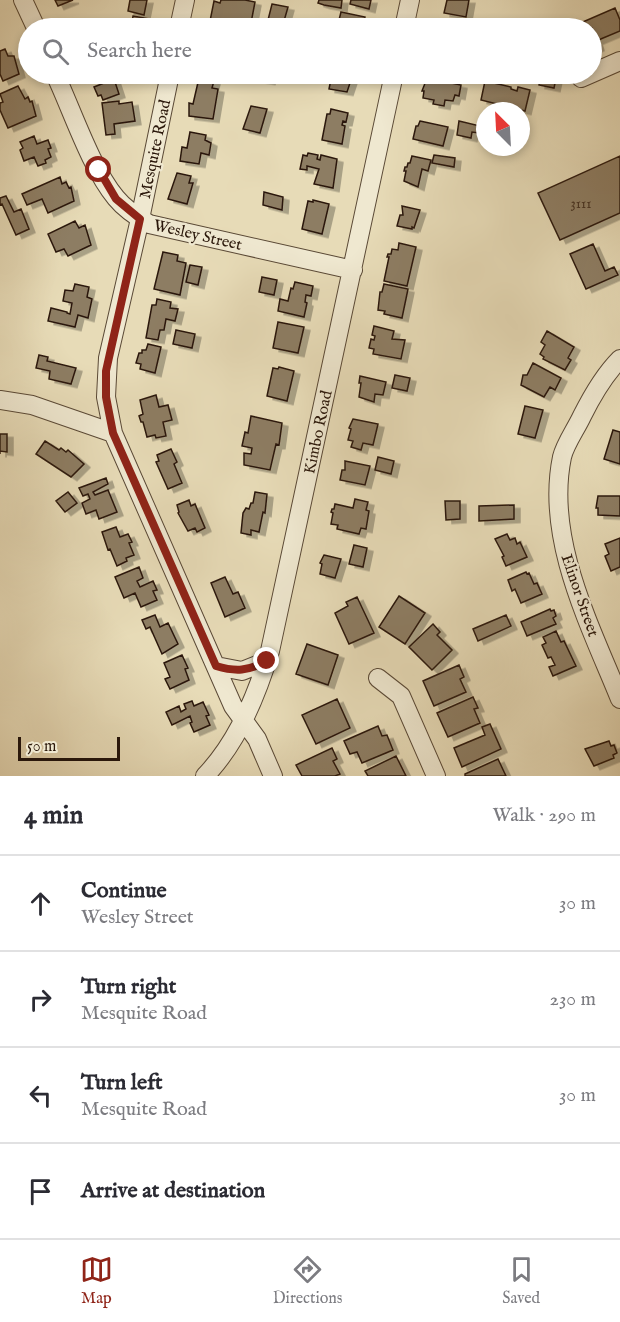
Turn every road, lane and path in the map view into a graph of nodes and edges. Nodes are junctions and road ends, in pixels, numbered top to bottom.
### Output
1 (23, 0) edge
2 (185, 0) edge
3 (410, 0) edge
4 (31, 18) edge
5 (181, 18) edge
6 (406, 18) edge
7 (620, 61) edge
8 (602, 69) edge
9 (61, 84) edge
10 (168, 84) edge
11 (392, 84) edge
12 (140, 219) junction
13 (353, 270) junction
14 (620, 359) edge
15 (0, 400) edge
16 (113, 433) junction
17 (267, 661) junction
18 (216, 666) junction
19 (378, 678) dead end
20 (620, 699) edge
21 (243, 720) junction
22 (204, 776) edge
23 (273, 776) edge
24 (436, 776) edge

1 - 4 street
2 - 5 street
3 - 6 street
7 - 8 street
9 - 12 street, Wesley Street
10 - 12 street, Mesquite Road
11 - 13 street, Kimbo Road
12 - 13 street, Wesley Street
12 - 16 street, Mesquite Road
13 - 17 street, Kimbo Road
14 - 20 street, Elinor Street
15 - 16 street
16 - 18 street, Mesquite Road
17 - 18 street
17 - 21 street, Kimbo Road
18 - 21 street, Mesquite Road
19 - 24 street
21 - 22 street, Kimbo Road
21 - 23 street, Mesquite Road

